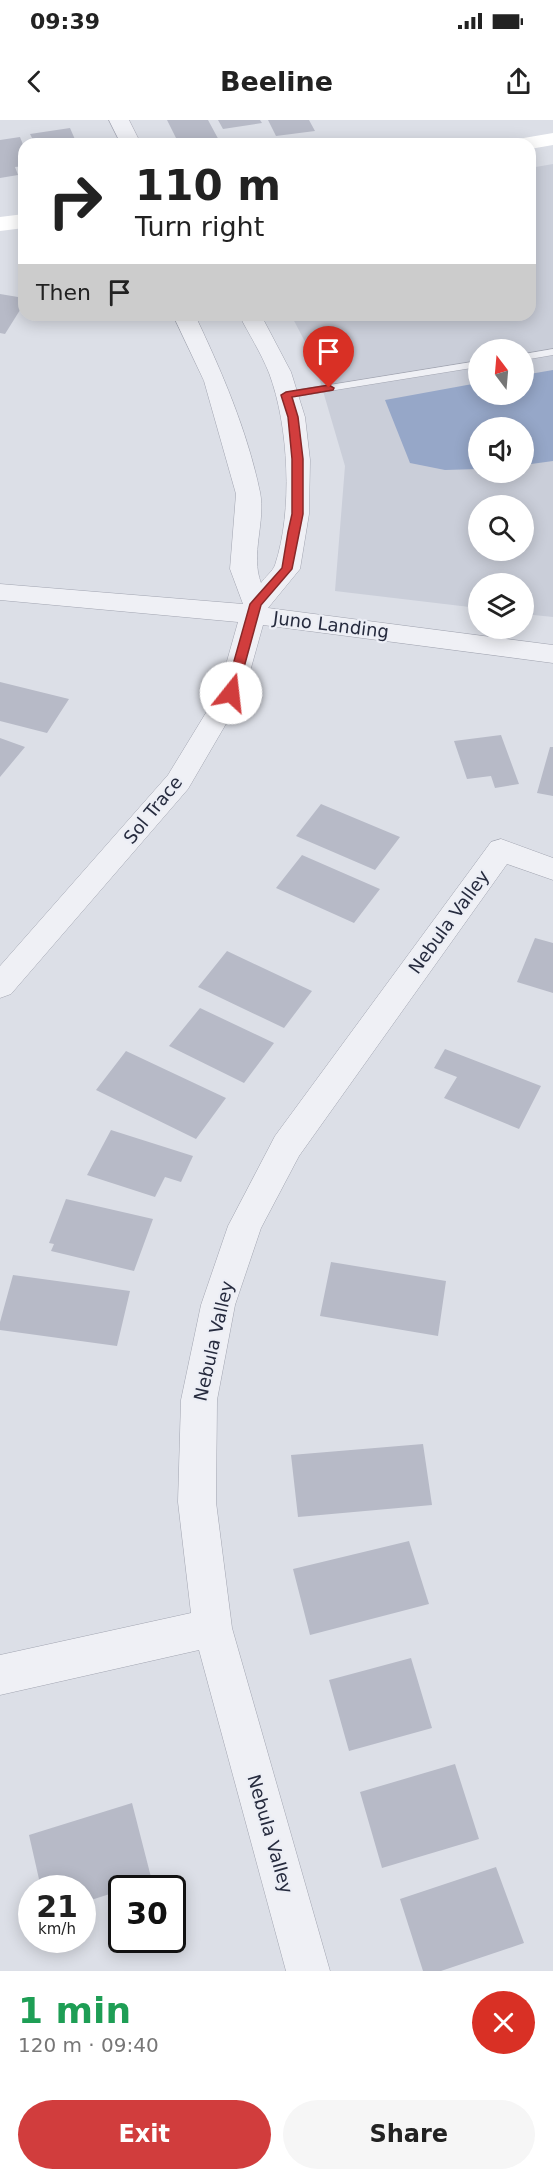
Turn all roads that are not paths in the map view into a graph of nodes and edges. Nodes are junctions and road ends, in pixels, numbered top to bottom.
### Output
1 (119, 120) edge
2 (128, 138) edge
3 (553, 139) edge
4 (536, 142) edge
5 (18, 222) edge
6 (0, 224) edge
7 (187, 321) edge
8 (253, 321) edge
9 (553, 352) edge
10 (534, 355) edge
11 (468, 366) edge
12 (286, 395) junction
13 (0, 592) edge
14 (255, 609) junction
15 (553, 654) edge
16 (553, 869) edge
17 (0, 986) edge
18 (212, 1628) junction
19 (0, 1675) edge
20 (308, 1971) edge

1 - 2 street
3 - 4 street
5 - 6 street
7 - 14 street
8 - 12 street, Sol Trace
9 - 10 lane
11 - 12 lane
12 - 14 street, Sol Trace
13 - 14 street, Juno Landing
14 - 15 street, Juno Landing
14 - 17 street, Sol Trace
16 - 18 street, Nebula Valley
18 - 19 street
18 - 20 street, Nebula Valley

